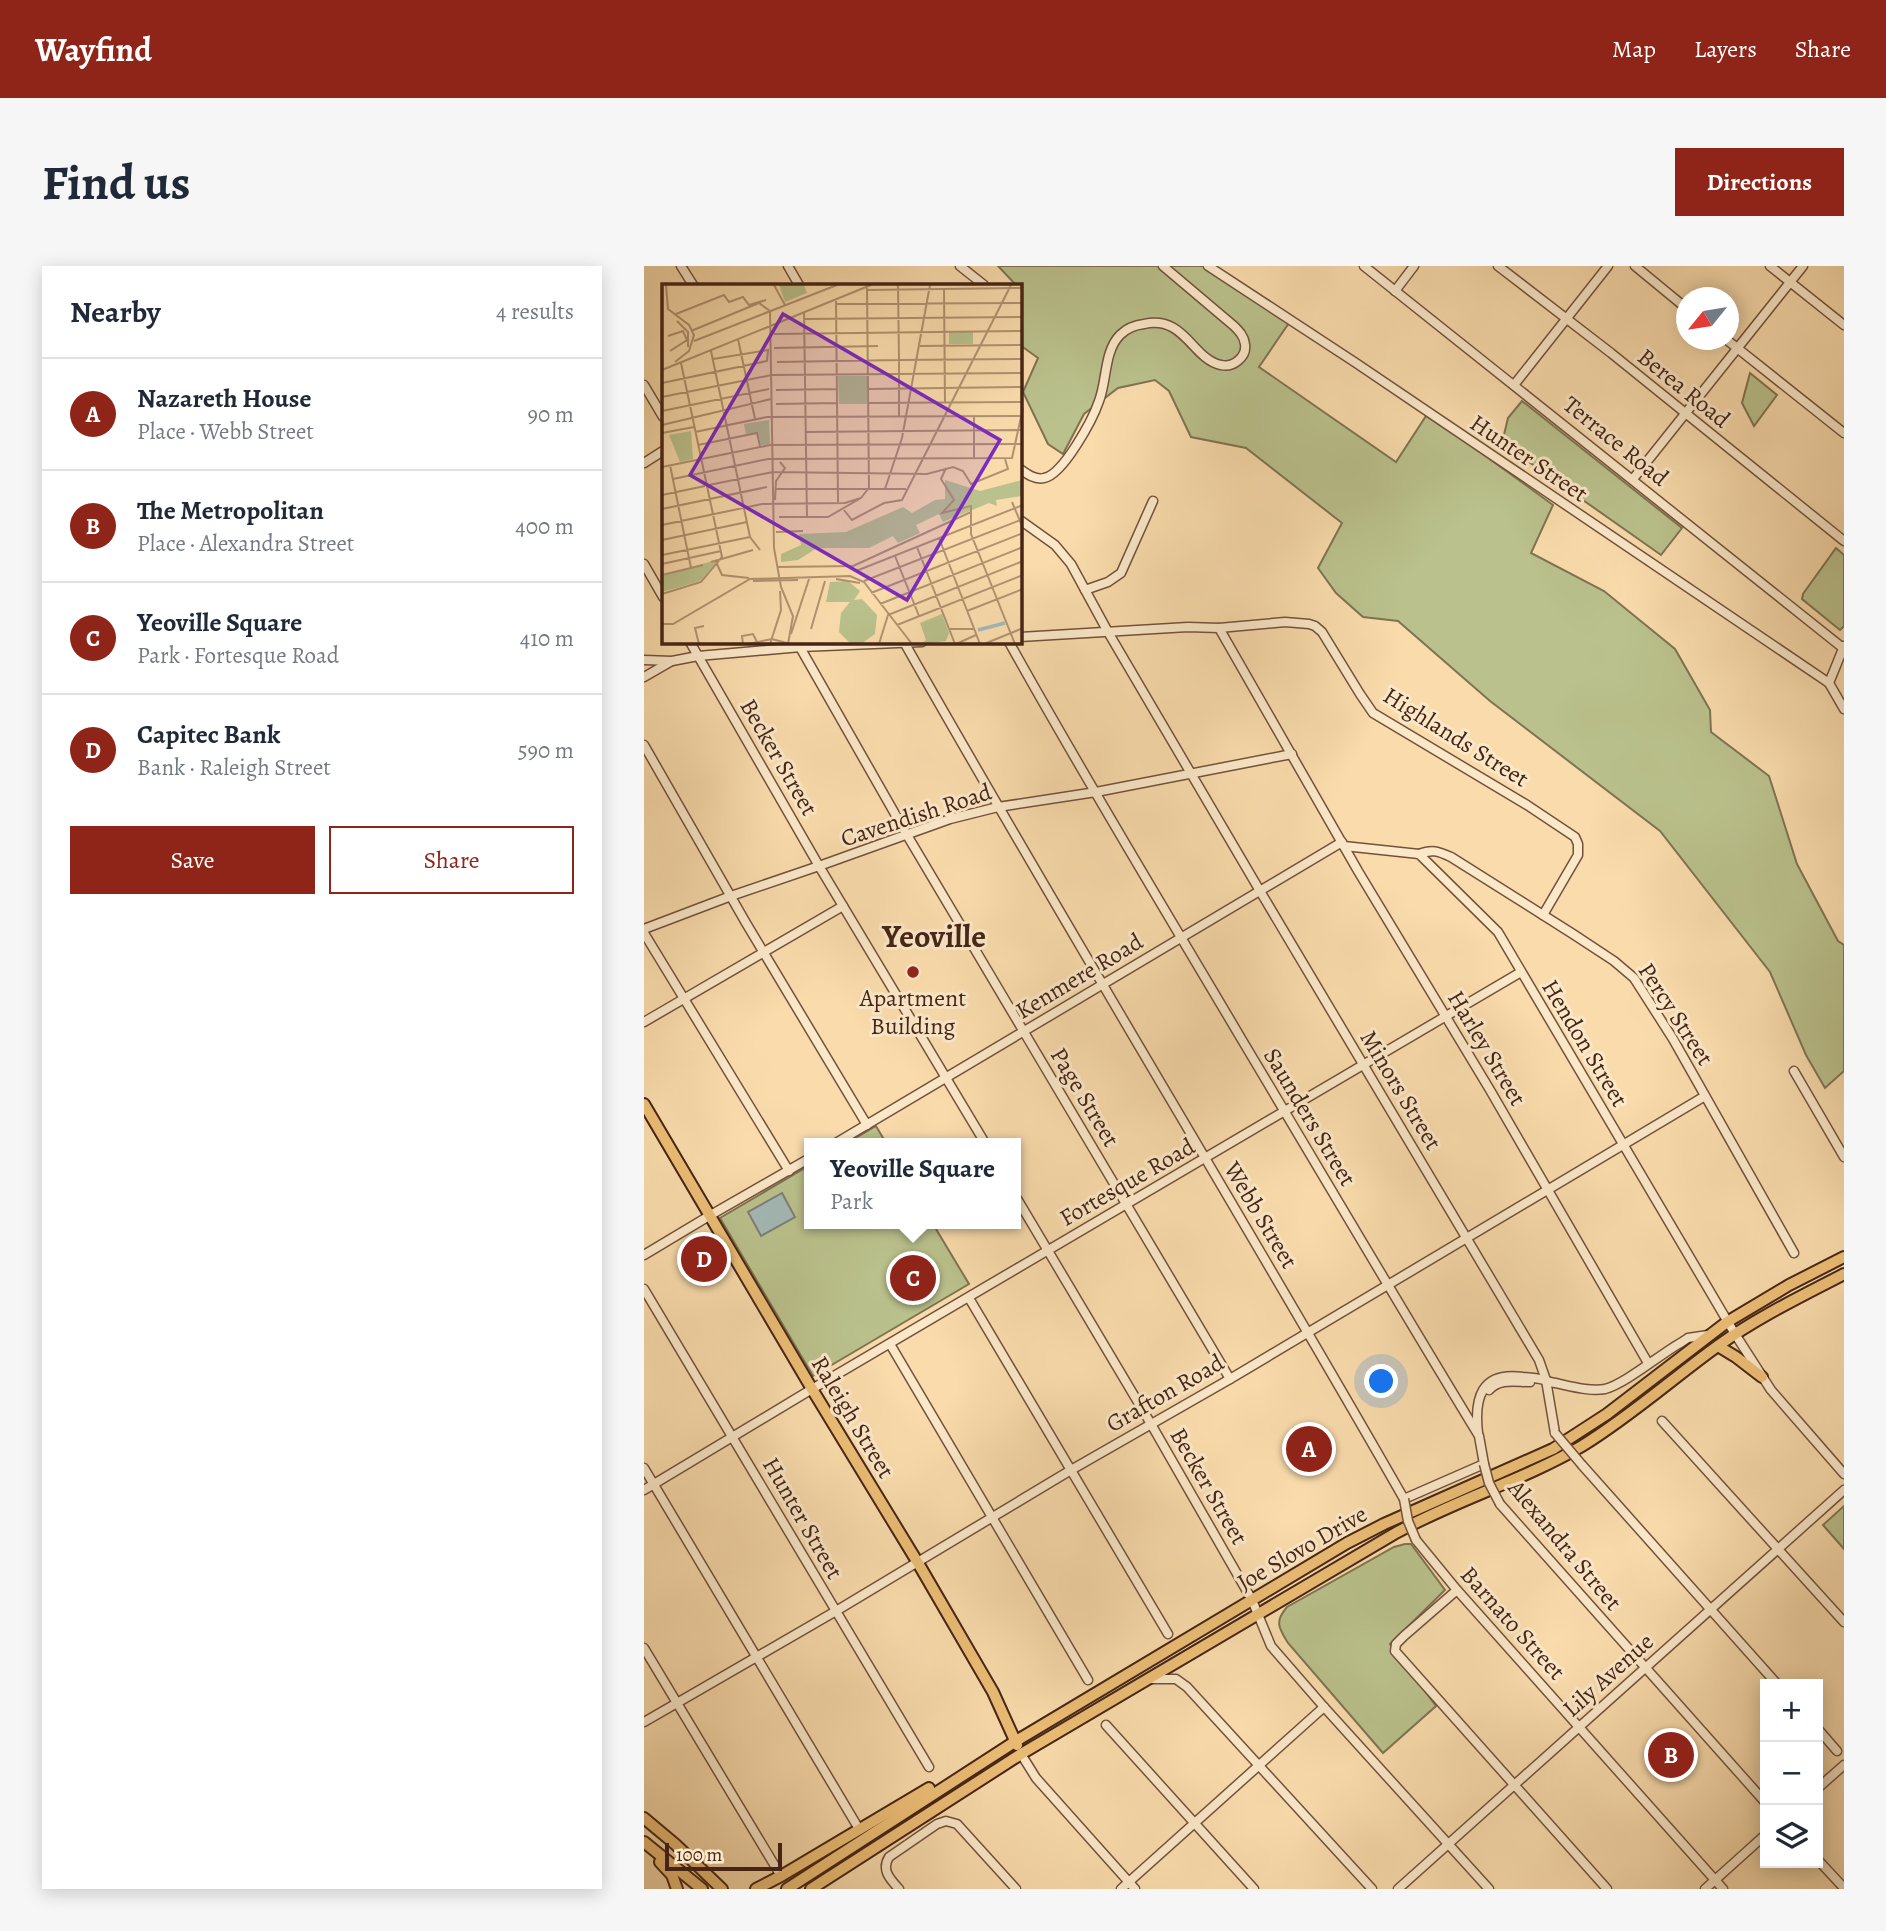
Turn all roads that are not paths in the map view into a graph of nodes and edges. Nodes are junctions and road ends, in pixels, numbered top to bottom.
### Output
1 (681, 266) edge
2 (788, 266) edge
3 (960, 266) edge
4 (1163, 266) edge
5 (1208, 266) edge
6 (1364, 266) edge
7 (1415, 266) edge
8 (1498, 266) edge
9 (1608, 266) edge
10 (1635, 266) edge
11 (1770, 266) edge
12 (1803, 266) edge
13 (1790, 282) junction
14 (692, 284) edge
15 (798, 284) edge
16 (983, 284) edge
17 (1395, 291) junction
18 (1676, 300) edge
19 (1566, 319) junction
20 (1844, 325) edge
21 (1739, 347) edge
22 (1739, 349) edge
23 (1736, 350) edge
24 (644, 385) edge
25 (1514, 385) junction
26 (662, 415) edge
27 (1685, 415) junction
28 (1844, 433) edge
29 (662, 452) edge
30 (644, 463) edge
31 (1022, 469) edge
32 (1633, 479) junction
33 (1153, 501) dead end
34 (1022, 521) edge
35 (1844, 541) edge
36 (644, 564) edge
37 (1085, 590) junction
38 (662, 595) edge
39 (1219, 628) junction
40 (1108, 632) junction
41 (1022, 637) edge
42 (691, 644) edge
43 (852, 644) edge
44 (905, 644) edge
45 (1010, 644) edge
46 (799, 645) edge
47 (1843, 646) edge
48 (698, 656) junction
49 (644, 660) edge
50 (672, 661) junction
51 (644, 677) edge
52 (1829, 683) junction
53 (1844, 709) edge
54 (644, 746) edge
55 (1292, 754) junction
56 (1192, 774) junction
57 (1096, 792) junction
58 (998, 807) junction
59 (907, 835) junction
60 (1343, 844) junction
61 (1419, 854) junction
62 (819, 866) junction
63 (1260, 891) junction
64 (731, 896) junction
65 (843, 906) junction
66 (1543, 915) junction
67 (644, 931) edge
68 (1181, 938) junction
69 (764, 951) junction
70 (1521, 972) junction
71 (1104, 985) junction
72 (684, 998) junction
73 (1446, 1015) junction
74 (644, 1022) edge
75 (1024, 1031) junction
76 (1363, 1065) junction
77 (1794, 1071) dead end
78 (946, 1077) junction
79 (1705, 1096) junction
80 (644, 1104) edge
81 (1285, 1112) junction
82 (867, 1125) junction
83 (845, 1138) edge
84 (982, 1138) edge
85 (1623, 1146) junction
86 (1844, 1157) edge
87 (1205, 1159) junction
88 (804, 1162) edge
89 (789, 1171) junction
90 (1548, 1190) junction
91 (1126, 1204) junction
92 (1021, 1205) edge
93 (709, 1216) junction
94 (1466, 1238) junction
95 (1048, 1250) junction
96 (1844, 1251) edge
97 (1794, 1253) dead end
98 (644, 1255) edge
99 (1844, 1256) edge
100 (1831, 1263) junction
101 (1844, 1274) edge
102 (1387, 1285) junction
103 (644, 1289) edge
104 (969, 1298) junction
105 (1727, 1322) junction
106 (1308, 1331) junction
107 (1711, 1334) junction
108 (1735, 1334) junction
109 (890, 1344) junction
110 (1718, 1346) junction
111 (1648, 1363) junction
112 (1762, 1377) junction
113 (1230, 1379) junction
114 (1547, 1382) junction
115 (812, 1389) junction
116 (1662, 1421) dead end
117 (1151, 1424) junction
118 (1478, 1432) junction
119 (733, 1436) junction
120 (1485, 1464) junction
121 (644, 1468) edge
122 (1071, 1470) junction
123 (1844, 1475) edge
124 (654, 1484) junction
125 (644, 1490) edge
126 (1844, 1490) edge
127 (1404, 1499) junction
128 (992, 1518) junction
129 (1778, 1549) junction
130 (918, 1563) junction
131 (1457, 1590) junction
132 (1252, 1600) junction
133 (1711, 1609) junction
134 (836, 1611) junction
135 (1257, 1614) junction
136 (1844, 1622) edge
137 (1168, 1634) dead end
138 (644, 1648) edge
139 (757, 1658) junction
140 (1644, 1668) junction
141 (1773, 1679) edge
142 (1088, 1680) dead end
143 (1147, 1680) junction
144 (677, 1703) junction
145 (1324, 1707) junction
146 (644, 1722) edge
147 (1106, 1725) dead end
148 (1579, 1726) junction
149 (1823, 1736) edge
150 (1016, 1741) junction
151 (1837, 1751) dead end
152 (1021, 1754) junction
153 (1260, 1765) junction
154 (1844, 1765) edge
155 (929, 1767) dead end
156 (1823, 1784) edge
157 (1514, 1785) junction
158 (941, 1788) junction
159 (1760, 1796) edge
160 (644, 1818) edge
161 (1195, 1823) junction
162 (859, 1829) junction
163 (1760, 1840) edge
164 (644, 1842) edge
165 (1448, 1843) junction
166 (644, 1848) edge
167 (1823, 1865) edge
168 (781, 1876) junction
169 (713, 1879) junction
170 (1715, 1880) junction
171 (1129, 1882) junction
172 (1844, 1888) edge
173 (677, 1889) edge
174 (702, 1889) edge
175 (722, 1889) edge
176 (731, 1889) edge
177 (756, 1889) edge
178 (787, 1889) edge
179 (811, 1889) edge
180 (899, 1889) edge
181 (1016, 1889) edge
182 (1121, 1889) edge
183 (1135, 1889) edge
184 (1254, 1889) edge
185 (1371, 1889) edge
186 (1398, 1889) edge
187 (1489, 1889) edge
188 (1607, 1889) edge
189 (1705, 1889) edge
190 (1723, 1889) edge

1 - 14 street
2 - 15 street
3 - 16 street
4 - 31 street
5 - 52 street, Hunter Street
6 - 17 street, Terrace Road
7 - 17 street
8 - 19 street, Berea Road
9 - 19 street
10 - 18 street
11 - 13 street
12 - 13 street
13 - 20 street
13 - 21 street
17 - 25 street, Terrace Road
19 - 25 street
19 - 27 street, Berea Road
22 - 28 street
23 - 27 street
24 - 26 street
25 - 32 street, Terrace Road
27 - 32 street
27 - 35 street, Berea Road
29 - 30 street
32 - 47 street, Terrace Road
33 - 37 street
34 - 37 street, Minors Street
36 - 38 street
37 - 40 street, Minors Street
39 - 40 street
39 - 55 street, Harley Street
39 - 66 street, Highlands Street
40 - 41 street
40 - 56 street, Minors Street
42 - 48 street, Becker Street
43 - 46 street
44 - 58 street, Webb Street
45 - 57 street, Saunders Street
46 - 48 street
46 - 59 street, Page Street
47 - 52 street
48 - 50 street
48 - 62 street, Becker Street
49 - 50 street
50 - 51 street
52 - 53 street
54 - 64 street
55 - 56 street, Cavendish Road
55 - 60 street, Harley Street
56 - 57 street, Cavendish Road
56 - 63 street, Minors Street
57 - 58 street, Cavendish Road
57 - 68 street, Saunders Street
58 - 59 street, Cavendish Road
58 - 71 street, Webb Street
59 - 62 street, Cavendish Road
59 - 75 street, Page Street
60 - 61 street
60 - 63 street, Kenmere Road
60 - 73 street, Harley Street
61 - 66 street, Percy Street
61 - 70 street, Hendon Street
62 - 64 street, Cavendish Road
62 - 65 street, Becker Street
63 - 68 street, Kenmere Road
63 - 76 street, Minors Street
64 - 67 street, Cavendish Road
64 - 69 street
65 - 69 street
65 - 78 street, Becker Street
66 - 79 street, Percy Street
67 - 72 street
68 - 71 street, Kenmere Road
68 - 81 street, Saunders Street
69 - 72 street
69 - 82 street
70 - 73 street, Fortesque Road
70 - 85 street, Hendon Street
71 - 75 street, Kenmere Road
71 - 87 street, Webb Street
72 - 74 street
72 - 89 street
73 - 76 street, Fortesque Road
73 - 90 street, Harley Street
75 - 78 street, Kenmere Road
75 - 91 street, Page Street
76 - 81 street, Fortesque Road
76 - 94 street, Minors Street
77 - 86 street
78 - 82 street, Kenmere Road
78 - 84 street, Becker Street
79 - 85 street, Grafton Road
79 - 97 street, Percy Street
80 - 93 main road, Raleigh Street
81 - 87 street, Fortesque Road
81 - 102 street, Saunders Street
82 - 83 street, Kenmere Road
85 - 90 street, Grafton Road
85 - 105 street, Hendon Street
87 - 91 street, Fortesque Road
87 - 106 street, Webb Street
88 - 89 street
89 - 93 street
90 - 94 street, Grafton Road
90 - 111 street, Harley Street
91 - 95 street, Fortesque Road
91 - 113 street, Page Street
92 - 95 street, Becker Street
93 - 98 street
93 - 115 main road, Raleigh Street
94 - 102 street, Grafton Road
94 - 114 street, Minors Street
95 - 104 street, Fortesque Road
95 - 117 street, Becker Street
96 - 100 main road
99 - 100 main road, Joe Slovo Drive
100 - 105 main road, Joe Slovo Drive
101 - 108 main road, Joe Slovo Drive
102 - 106 street, Grafton Road
102 - 118 street, Saunders Street
103 - 119 street, Hunter Street
104 - 109 street, Fortesque Road
104 - 122 street
105 - 107 main road, Joe Slovo Drive
105 - 108 street, Hendon Street
106 - 113 street, Grafton Road
106 - 127 street, Webb Street
107 - 111 street
107 - 132 main road, Joe Slovo Drive
108 - 110 main road, Joe Slovo Drive
108 - 112 street, Hendon Street
109 - 115 street, Fortesque Road
109 - 128 street
110 - 112 main road
110 - 135 main road, Joe Slovo Drive
111 - 114 street
112 - 123 street, Hendon Street
113 - 117 street, Grafton Road
114 - 118 street
114 - 133 street, Minors Street, bridge
115 - 119 street, Fortesque Road
115 - 130 main road, Raleigh Street
116 - 129 street
117 - 122 street, Grafton Road
117 - 132 street, Becker Street
118 - 120 street, Saunders Street
119 - 124 street, Fortesque Road
119 - 134 street, Hunter Street
120 - 127 street
120 - 140 street, Alexandra Street, bridge
121 - 124 street
122 - 128 street, Grafton Road
122 - 137 street
124 - 125 street, Fortesque Road
124 - 139 street
126 - 129 street, Lily Avenue
127 - 131 street, Barnato Street, bridge
128 - 130 street, Grafton Road
128 - 142 street
129 - 133 street, Lily Avenue
129 - 136 street
130 - 134 street, Grafton Road
130 - 150 main road, Raleigh Street
131 - 148 street, Barnato Street
131 - 157 street
132 - 135 street, Becker Street
132 - 150 main road, Joe Slovo Drive
133 - 140 street, Lily Avenue
133 - 141 street
134 - 139 street, Grafton Road
134 - 155 street, Hunter Street
135 - 143 main road, Joe Slovo Drive
135 - 145 street, Becker Street
138 - 144 street
139 - 144 street, Grafton Road
139 - 162 street
140 - 148 street, Lily Avenue
140 - 159 street, Alexandra Street
143 - 152 main road, Joe Slovo Drive
143 - 153 street
144 - 146 street, Grafton Road
144 - 168 street
145 - 153 street
145 - 165 street, Becker Street
147 - 161 street
148 - 157 street, Lily Avenue
148 - 170 street, Barnato Street
149 - 151 street
150 - 152 main road, Raleigh Street
150 - 158 main road, Joe Slovo Drive
152 - 171 street
152 - 179 main road, Joe Slovo Drive
153 - 161 street
153 - 185 street
154 - 156 street
157 - 165 street, Lily Avenue
157 - 188 street
158 - 162 main road
158 - 178 main road, Joe Slovo Drive
160 - 169 main road
161 - 171 street
161 - 184 street
162 - 168 main road
163 - 170 street
164 - 174 main road
165 - 186 street, Lily Avenue
165 - 187 street, Becker Street
166 - 173 main road
167 - 172 street
168 - 177 main road
169 - 175 main road
169 - 176 main road
170 - 189 street
170 - 190 street, Barnato Street
171 - 182 street
171 - 183 street
180 - 181 street

